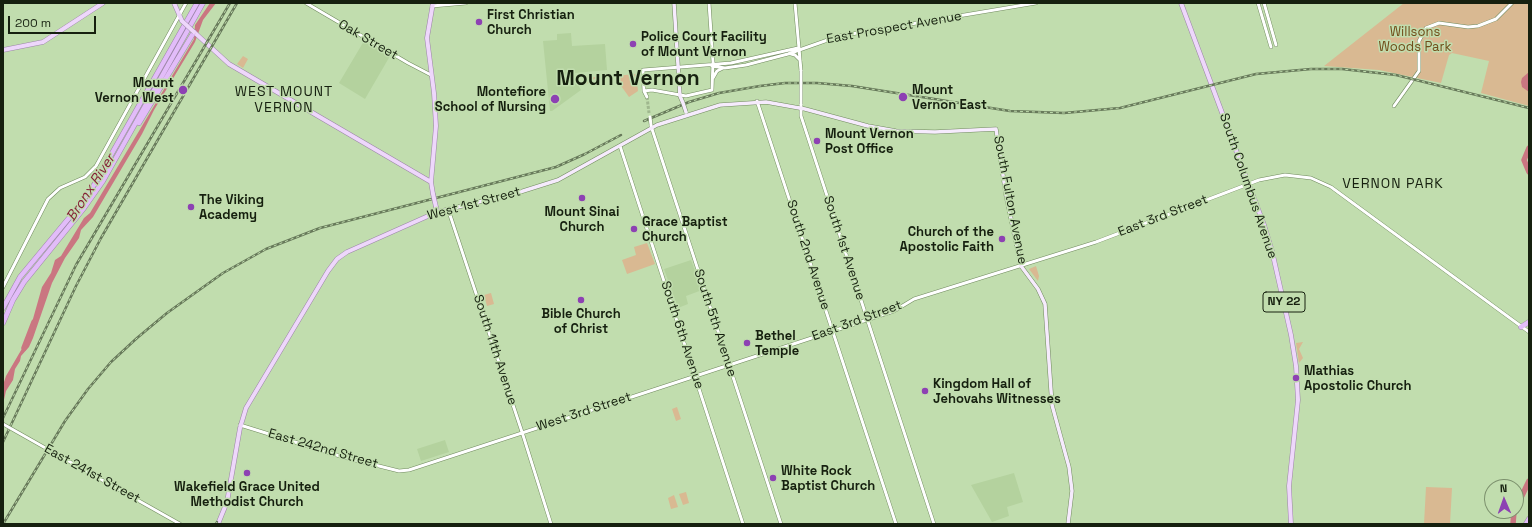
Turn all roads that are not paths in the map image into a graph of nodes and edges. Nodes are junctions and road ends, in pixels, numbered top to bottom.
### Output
1 (103, 3) edge
2 (174, 3) edge
3 (186, 3) edge
4 (196, 3) edge
5 (203, 3) edge
6 (306, 3) edge
7 (466, 3) edge
8 (674, 3) edge
9 (709, 3) edge
10 (795, 3) edge
11 (1036, 3) edge
12 (1181, 3) edge
13 (1258, 3) edge
14 (1264, 3) edge
15 (1512, 3) edge
16 (432, 4) edge
17 (179, 14) junction
18 (194, 32) junction
19 (1276, 45) dead end
20 (1271, 47) dead end
21 (800, 48) junction
22 (3, 50) edge
23 (788, 54) junction
24 (800, 60) junction
25 (712, 66) junction
26 (678, 68) junction
27 (725, 68) junction
28 (432, 75) junction
29 (712, 80) junction
30 (644, 91) junction
31 (647, 96) tunnel mouth
32 (680, 96) junction
33 (757, 101) junction
34 (801, 106) junction
35 (1394, 106) dead end
36 (686, 111) junction
37 (649, 115) tunnel mouth
38 (651, 124) junction
39 (996, 129) joint
40 (124, 144) junction
41 (620, 146) junction
42 (431, 182) junction
43 (1249, 183) junction
44 (448, 208) junction
45 (436, 209) junction
46 (1021, 266) junction
47 (3, 287) edge
48 (3, 308) edge
49 (867, 319) junction
50 (1529, 322) edge
51 (3, 323) edge
52 (1521, 327) junction
53 (833, 331) junction
54 (1529, 332) edge
55 (763, 353) joint
56 (729, 365) junction
57 (695, 376) junction
58 (3, 424) edge
59 (240, 425) junction
60 (522, 432) junction
61 (406, 471) joint
62 (1529, 519) edge
63 (180, 524) edge
64 (218, 524) edge
65 (551, 524) edge
66 (743, 524) edge
67 (781, 524) edge
68 (896, 524) edge
69 (934, 524) edge
70 (1068, 524) edge
71 (1291, 524) edge
72 (1527, 524) edge

1 - 22 main road
2 - 17 main road
3 - 17 street
4 - 48 highway
5 - 40 highway
6 - 28 street, Oak Street
7 - 16 street
8 - 26 main road
9 - 25 street
10 - 21 street, South 1st Avenue
11 - 21 street, East Prospect Avenue
12 - 43 main road, South Columbus Avenue / NY 22
13 - 20 street
14 - 19 street
15 - 35 street
16 - 28 main road
17 - 18 main road, bridge
17 - 47 street
18 - 40 highway
18 - 42 main road
21 - 23 street, East Prospect Avenue
21 - 24 street, South 1st Avenue
21 - 25 street, East Prospect Avenue
23 - 24 street
23 - 27 street, East Prospect Avenue
24 - 34 street, South 1st Avenue, bridge
25 - 26 street, East Prospect Avenue
25 - 27 street, East Prospect Avenue
25 - 29 street
26 - 30 street, East Prospect Avenue
26 - 32 main road
27 - 29 street
28 - 42 main road
29 - 32 street
30 - 31 street
30 - 32 street
32 - 36 main road, bridge
33 - 34 main road, West 1st Street
33 - 36 main road, West 1st Street
33 - 53 street, South 2nd Avenue
34 - 39 main road, West 1st Street
34 - 49 street, South 1st Avenue
36 - 38 main road, West 1st Street
37 - 38 street, South 5th Avenue, bridge
38 - 41 main road, West 1st Street
38 - 56 street, South 5th Avenue
39 - 46 main road, South Fulton Avenue
40 - 51 highway
41 - 44 main road, West 1st Street
41 - 57 street, South 6th Avenue
42 - 45 main road, bridge
43 - 46 street, East 3rd Street
43 - 52 street, East 3rd Street
43 - 71 main road, South Columbus Avenue / NY 22
44 - 45 main road, West 1st Street
44 - 60 street, South 11th Avenue
45 - 59 main road, West 1st Street
46 - 49 street, East 3rd Street
46 - 70 main road, South Fulton Avenue
49 - 53 street, East 3rd Street
49 - 69 street, South 1st Avenue
50 - 52 highway
52 - 54 street, East 3rd Street
53 - 55 street, East 3rd Street
53 - 68 street, South 2nd Avenue
55 - 56 street, West 3rd Street
56 - 57 street, West 3rd Street
56 - 67 street, South 5th Avenue
57 - 60 street, West 3rd Street
57 - 66 street, South 6th Avenue
58 - 63 street, East 241st Street, bridge
59 - 61 street, East 242nd Street
59 - 64 main road, West 1st Street
60 - 61 street, West 3rd Street
60 - 65 street, South 11th Avenue
62 - 72 highway

